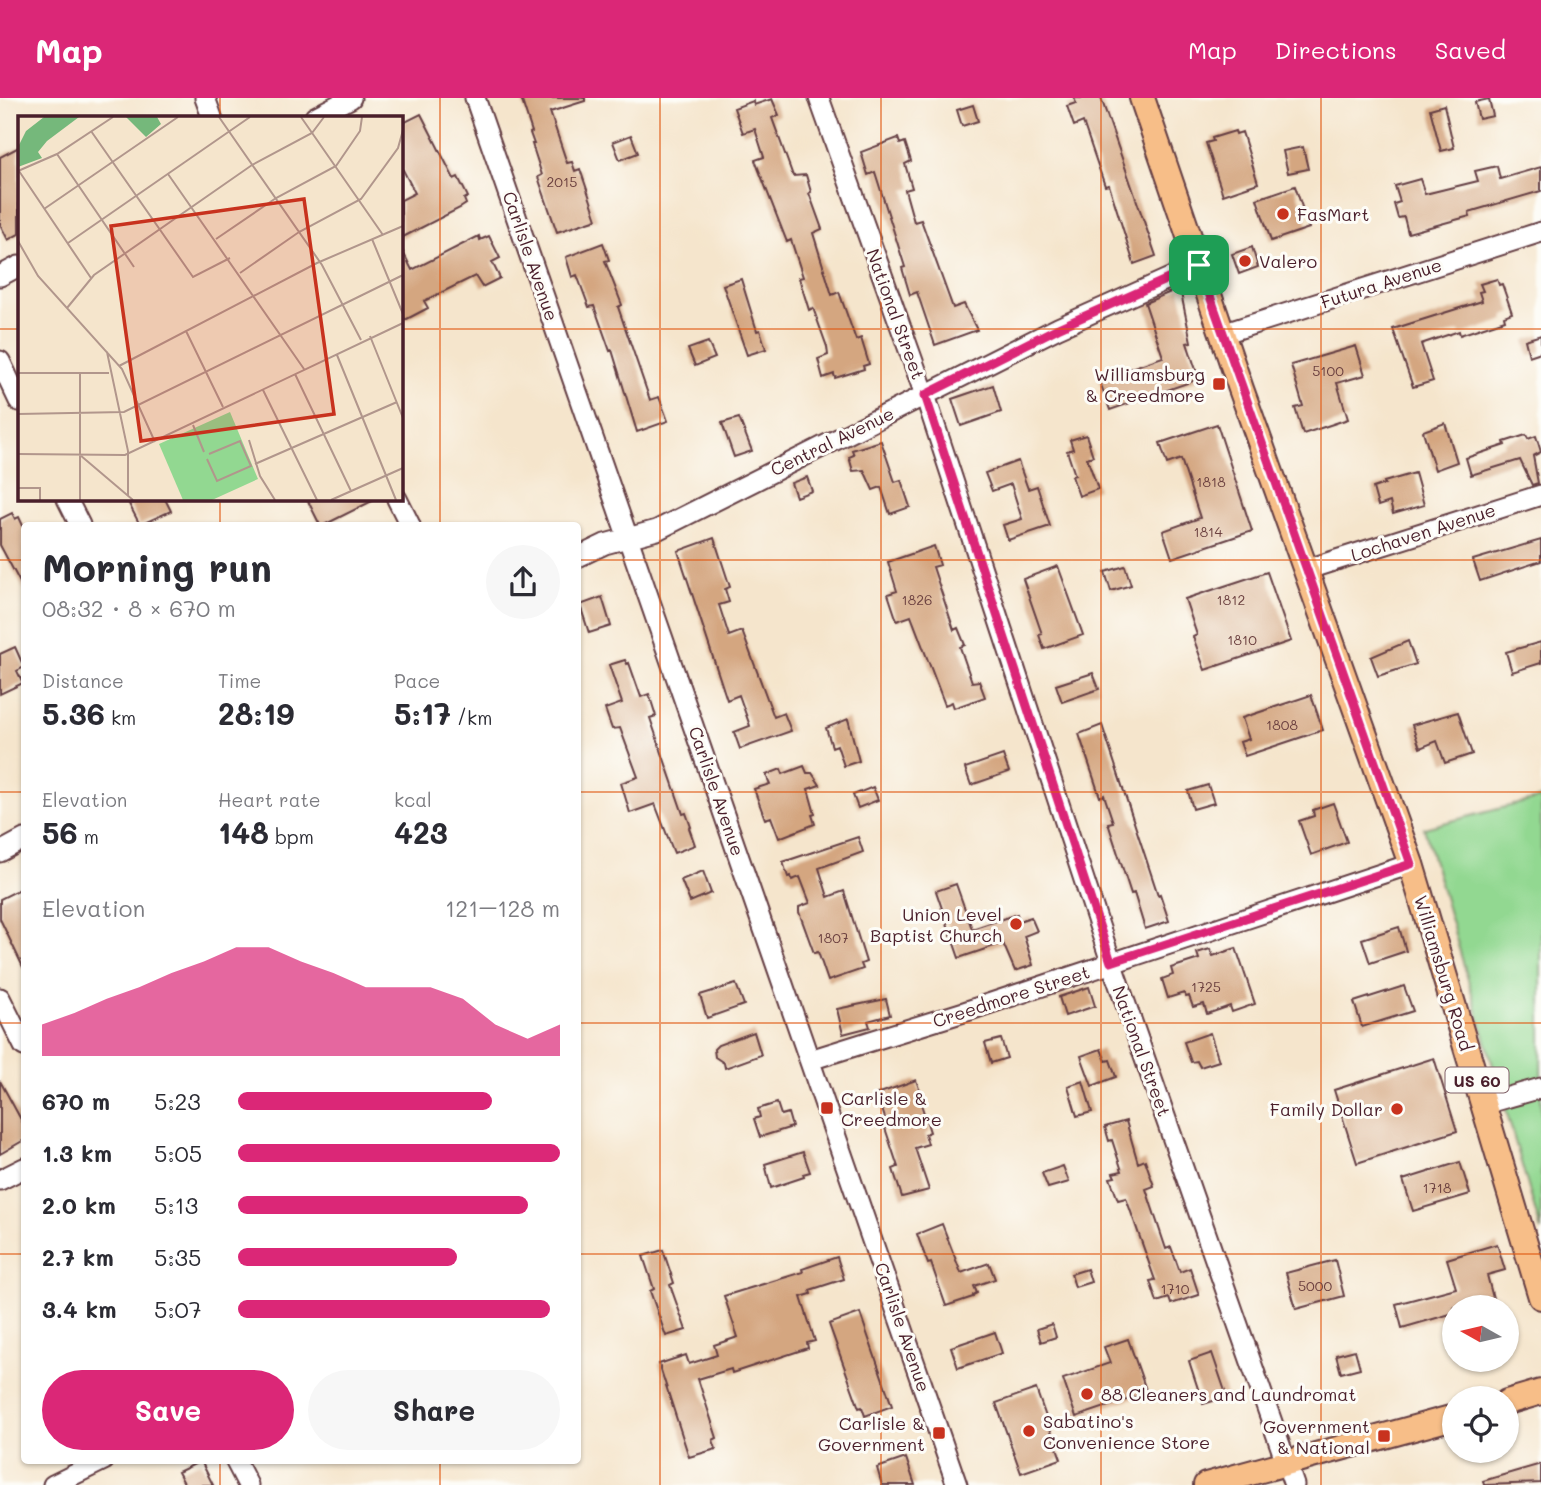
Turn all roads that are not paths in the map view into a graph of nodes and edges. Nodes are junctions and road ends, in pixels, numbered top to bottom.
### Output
1 (205, 98) edge
2 (351, 98) edge
3 (475, 98) edge
4 (819, 98) edge
5 (1142, 98) edge
6 (212, 116) edge
7 (317, 116) edge
8 (1541, 232) edge
9 (1199, 265) junction
10 (18, 267) edge
11 (0, 276) edge
12 (1222, 334) junction
13 (0, 361) edge
14 (925, 395) junction
15 (18, 399) edge
16 (1541, 495) edge
17 (68, 500) edge
18 (398, 500) edge
19 (78, 522) edge
20 (408, 522) edge
21 (629, 538) junction
22 (581, 555) edge
23 (1305, 570) junction
24 (21, 841) edge
25 (0, 852) edge
26 (1411, 864) junction
27 (1111, 962) junction
28 (0, 998) edge
29 (21, 1040) edge
30 (810, 1060) junction
31 (1541, 1088) edge
32 (1484, 1104) junction
33 (21, 1170) edge
34 (0, 1180) edge
35 (1541, 1297) edge
36 (1541, 1392) edge
37 (1519, 1398) edge
38 (1442, 1421) edge
39 (96, 1464) edge
40 (237, 1464) edge
41 (1291, 1474) edge
42 (53, 1485) edge
43 (248, 1485) edge
44 (957, 1485) edge
45 (1206, 1485) edge

1 - 6 street
2 - 7 street
3 - 21 street, Carlisle Avenue
4 - 14 street, National Street
5 - 9 main road, Williamsburg Road / US 60
8 - 12 street, Futura Avenue
9 - 12 main road, Williamsburg Road / US 60
9 - 14 street, Central Avenue
10 - 11 street
12 - 23 main road, Williamsburg Road / US 60
13 - 15 street
14 - 21 street, Central Avenue
14 - 27 street, National Street
16 - 23 street, Lochaven Avenue
17 - 19 street
18 - 20 street
21 - 22 street, Central Avenue
21 - 30 street, Carlisle Avenue
23 - 26 main road, Williamsburg Road / US 60
24 - 25 street
26 - 27 street, Creedmore Street
26 - 32 main road, Williamsburg Road / US 60
27 - 30 street, Creedmore Street
27 - 41 street, National Street
28 - 29 street
30 - 44 street, Carlisle Avenue
31 - 32 street
32 - 35 main road, Williamsburg Road / US 60
33 - 34 street
36 - 37 main road
38 - 41 main road
39 - 42 street
40 - 43 street
41 - 45 main road

